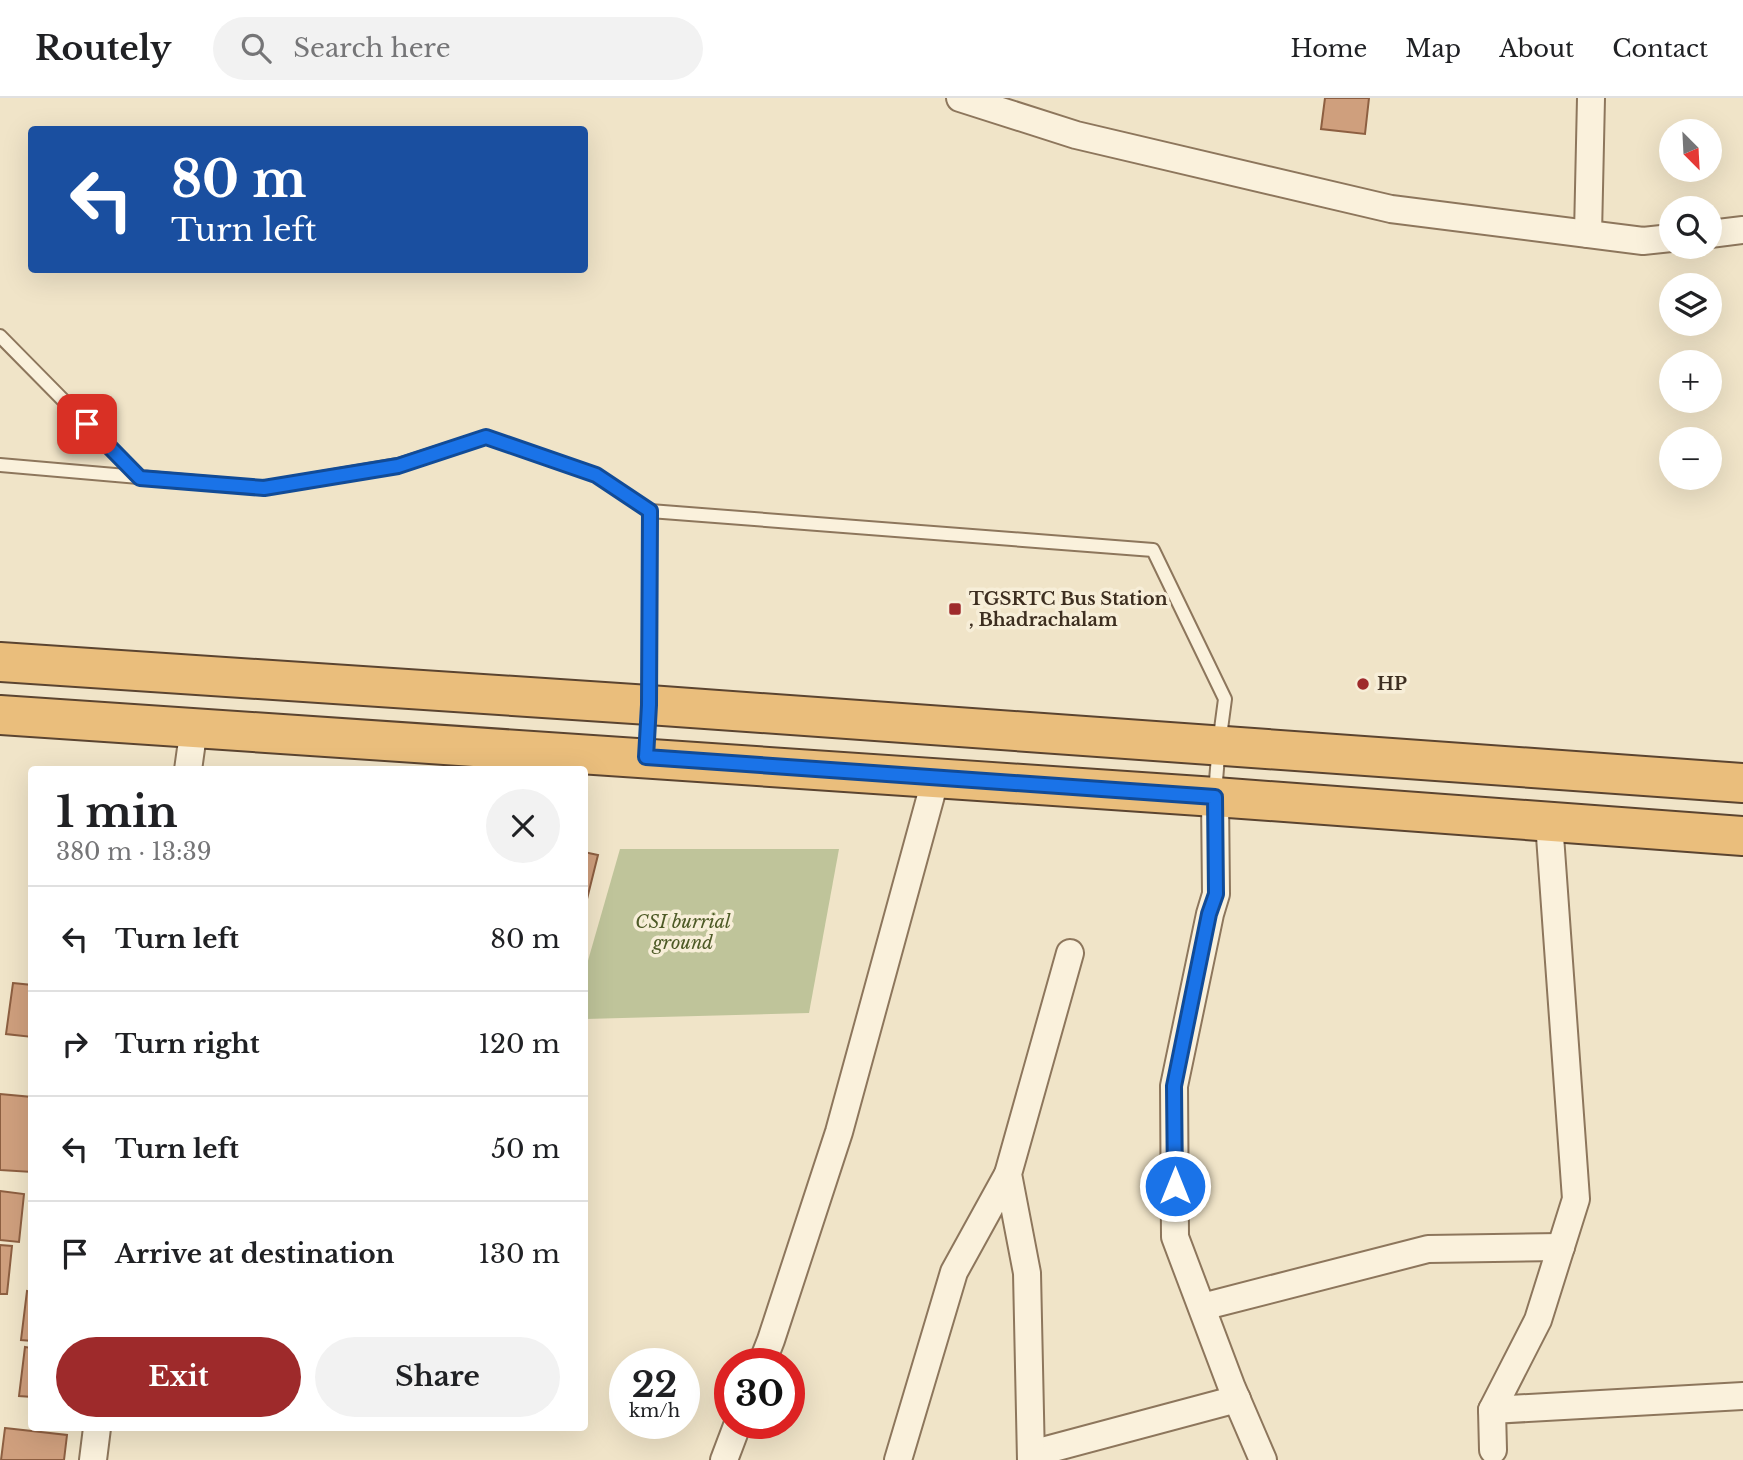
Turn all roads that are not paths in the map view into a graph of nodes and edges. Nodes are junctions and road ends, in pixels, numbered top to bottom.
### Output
1 (960, 98) edge
2 (1591, 98) edge
3 (1743, 230) edge
4 (1722, 233) edge
5 (1588, 234) junction
6 (1659, 239) edge
7 (0, 336) edge
8 (0, 465) edge
9 (140, 478) junction
10 (650, 511) junction
11 (0, 662) edge
12 (649, 705) junction
13 (0, 715) edge
14 (194, 727) junction
15 (1219, 744) junction
16 (646, 757) junction
17 (189, 766) edge
18 (936, 777) junction
19 (1743, 783) edge
20 (1215, 797) junction
21 (1549, 822) junction
22 (1743, 836) edge
23 (1070, 953) dead end
24 (1008, 1174) junction
25 (1561, 1247) junction
26 (1202, 1307) junction
27 (768, 1348) edge
28 (1743, 1396) edge
29 (1237, 1399) junction
30 (1492, 1410) junction
31 (97, 1431) edge
32 (732, 1439) edge
33 (1031, 1457) edge
34 (1490, 1457) edge
35 (93, 1460) edge
36 (724, 1460) edge
37 (898, 1460) edge
38 (1263, 1460) edge

1 - 5 street
2 - 5 street
3 - 4 street
5 - 6 street
7 - 9 lane
8 - 9 lane
9 - 10 lane
10 - 12 lane
10 - 15 lane
11 - 12 highway
12 - 15 highway
12 - 16 lane
13 - 14 highway
14 - 16 highway
14 - 17 street
15 - 19 highway
15 - 20 lane
16 - 18 highway
18 - 20 highway
18 - 27 street
20 - 21 highway
20 - 26 street
21 - 22 highway
21 - 25 street
23 - 24 street
24 - 33 street
24 - 37 street
25 - 26 street
25 - 30 street
26 - 29 street
28 - 30 street
29 - 33 street
29 - 38 street
30 - 34 street
31 - 35 street
32 - 36 street

